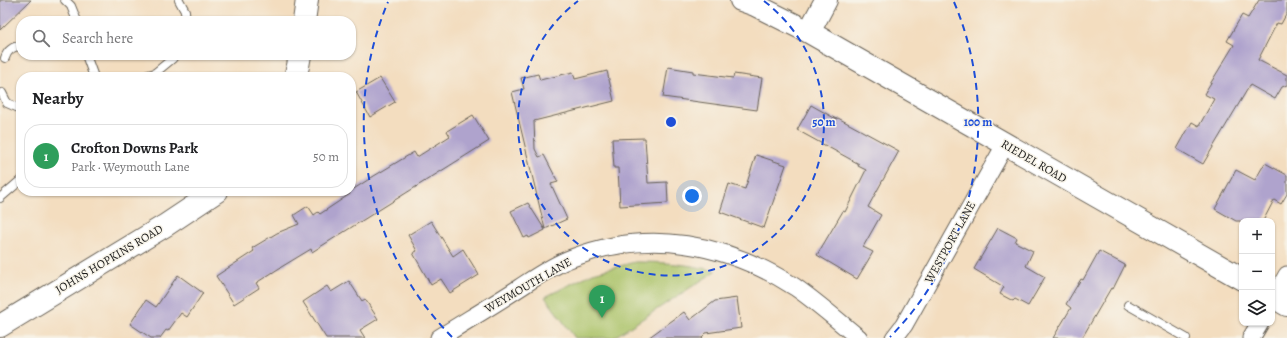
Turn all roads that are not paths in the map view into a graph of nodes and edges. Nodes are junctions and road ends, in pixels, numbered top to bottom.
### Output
1 (65, 0) edge
2 (179, 0) edge
3 (307, 0) edge
4 (741, 0) edge
5 (826, 0) edge
6 (76, 16) edge
7 (186, 16) edge
8 (305, 16) edge
9 (809, 32) junction
10 (16, 47) edge
11 (4, 58) dead end
12 (88, 60) edge
13 (171, 60) edge
14 (299, 60) edge
15 (92, 72) edge
16 (156, 72) edge
17 (296, 72) edge
18 (2, 93) dead end
19 (16, 107) edge
20 (1005, 144) junction
21 (16, 184) edge
22 (210, 196) edge
23 (0, 198) edge
24 (1287, 275) edge
25 (1239, 277) edge
26 (1276, 300) edge
27 (1128, 304) dead end
28 (0, 326) edge
29 (1258, 326) edge
30 (439, 338) edge
31 (859, 338) edge
32 (894, 338) edge
33 (1186, 338) edge
34 (1251, 338) edge

1 - 6 lane
2 - 7 lane
3 - 8 street
4 - 9 street, RIEDEL ROAD
5 - 9 street
9 - 20 street, RIEDEL ROAD
10 - 11 lane
12 - 15 lane
13 - 16 lane
14 - 17 street
18 - 19 lane
20 - 25 street, RIEDEL ROAD
20 - 32 street, WESTPORT LANE
21 - 23 lane
22 - 28 street, JOHNS HOPKINS ROAD
24 - 26 street
27 - 33 lane
29 - 34 street
30 - 31 street, WEYMOUTH LANE

